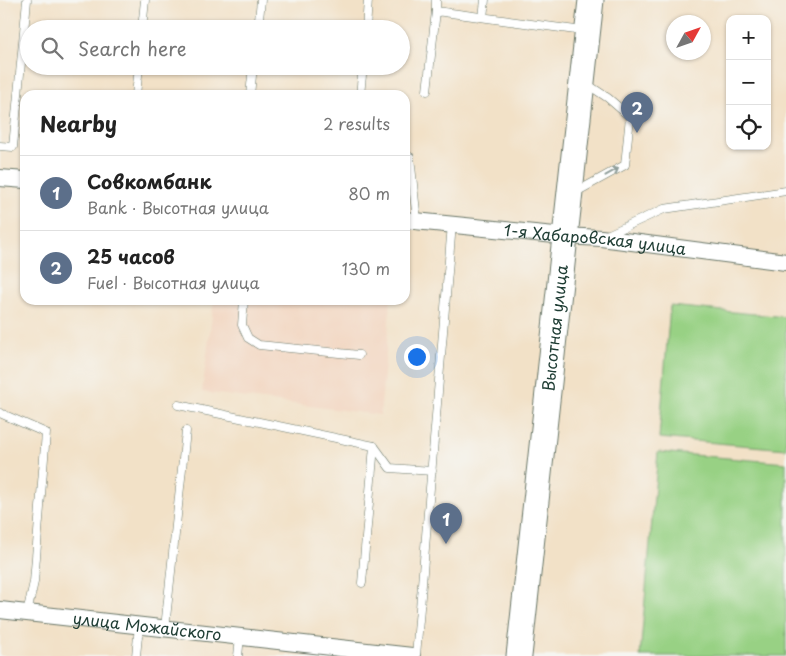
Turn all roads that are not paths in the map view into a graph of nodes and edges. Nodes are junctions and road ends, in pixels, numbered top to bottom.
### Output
1 (27, 0) edge
2 (145, 0) edge
3 (261, 0) edge
4 (368, 0) edge
5 (436, 0) edge
6 (485, 0) edge
7 (591, 0) edge
8 (436, 11) junction
9 (483, 17) junction
10 (25, 20) edge
11 (143, 20) edge
12 (259, 20) edge
13 (367, 20) edge
14 (588, 31) junction
15 (20, 75) edge
16 (138, 75) edge
17 (252, 75) edge
18 (362, 75) edge
19 (582, 80) junction
20 (137, 90) edge
21 (251, 90) edge
22 (361, 90) edge
23 (428, 91) dead end
24 (0, 146) edge
25 (410, 157) edge
26 (0, 178) edge
27 (20, 180) edge
28 (786, 191) edge
29 (570, 196) junction
30 (411, 220) edge
31 (452, 224) junction
32 (565, 236) junction
33 (601, 238) junction
34 (786, 262) edge
35 (244, 305) edge
36 (359, 355) dead end
37 (178, 405) dead end
38 (0, 413) edge
39 (186, 431) dead end
40 (374, 446) junction
41 (432, 471) junction
42 (362, 583) dead end
43 (0, 610) edge
44 (27, 613) junction
45 (139, 626) junction
46 (165, 628) junction
47 (240, 637) junction
48 (136, 656) edge
49 (238, 656) edge
50 (414, 656) edge
51 (519, 656) edge

1 - 10 lane
2 - 11 lane
3 - 12 lane
4 - 13 lane
5 - 8 lane
6 - 9 lane
7 - 14 main road, Высотная улица
8 - 9 lane
8 - 23 lane
9 - 14 lane
14 - 19 main road, Высотная улица
15 - 24 lane
16 - 20 lane
17 - 21 lane
18 - 22 lane
19 - 29 main road, Высотная улица
29 -> 19 lane
25 - 30 lane
26 - 27 street
28 - 33 lane
29 - 32 main road, Высотная улица
30 - 31 street, 1-я Хабаровская улица
31 - 32 street, 1-я Хабаровская улица
31 - 41 lane
32 - 33 street, 1-я Хабаровская улица
32 - 51 main road, Высотная улица
33 - 34 street, 1-я Хабаровская улица
35 - 36 lane
37 - 40 lane
38 - 44 lane
39 - 46 lane
40 - 41 lane
40 - 42 lane
41 - 50 lane
43 - 44 street, улица Можайского
44 - 45 street, улица Можайского
45 - 46 street, улица Можайского
45 - 48 lane
46 - 47 street, улица Можайского
47 - 49 lane
47 - 50 street, улица Можайского

